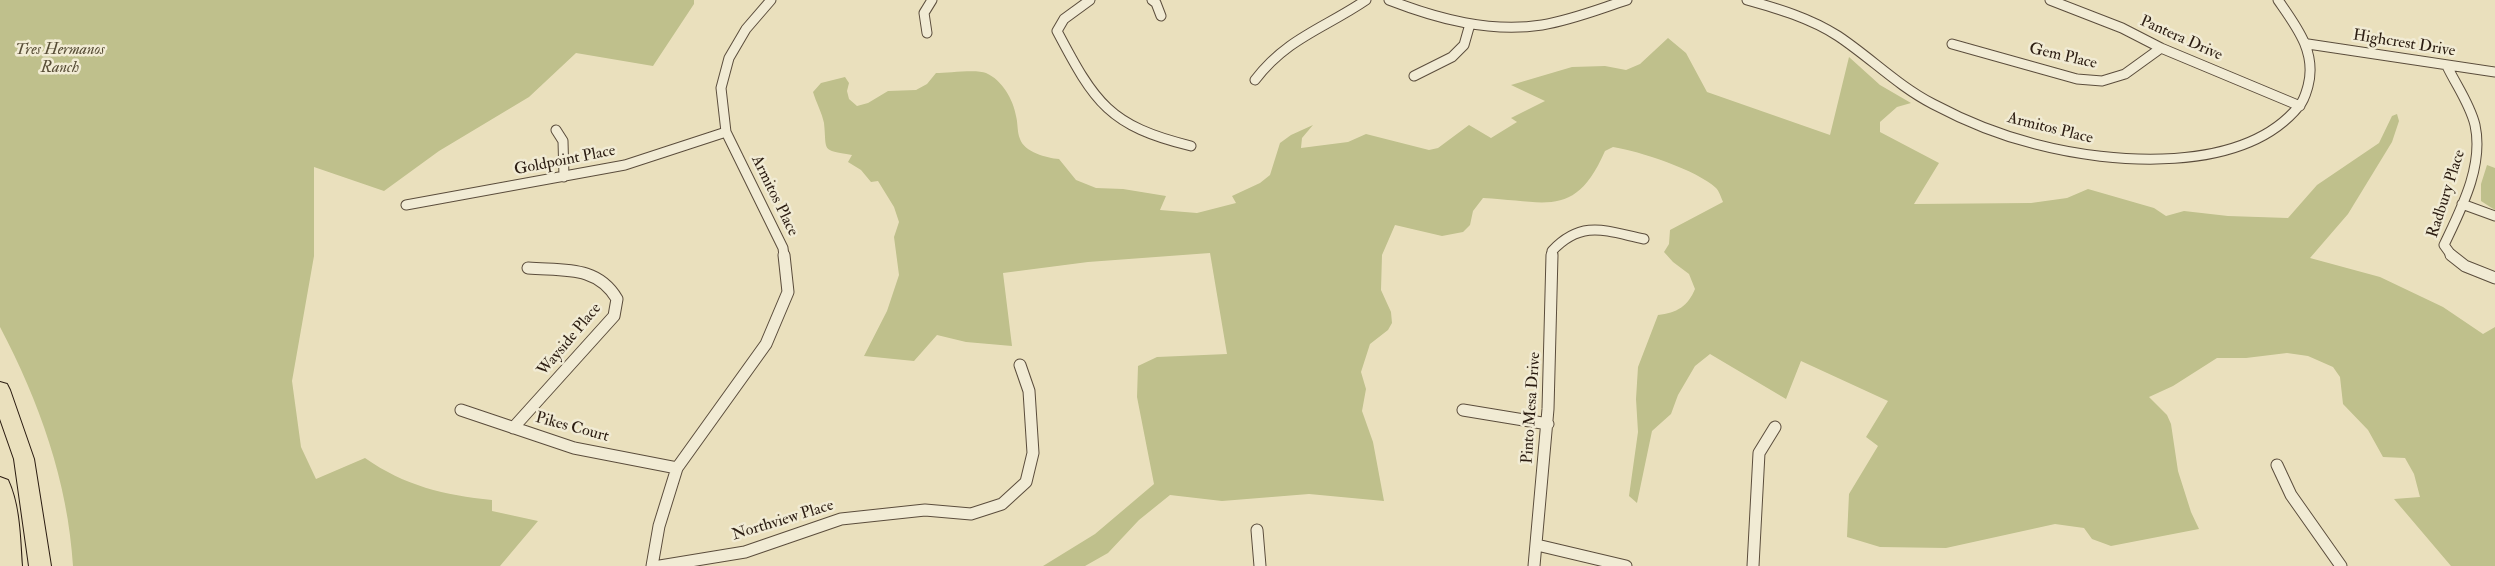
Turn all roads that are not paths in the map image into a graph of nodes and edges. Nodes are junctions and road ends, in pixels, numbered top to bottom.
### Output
1 (770, 0) edge
2 (932, 0) edge
3 (1090, 0) edge
4 (1152, 0) edge
5 (1366, 0) edge
6 (1390, 0) edge
7 (1627, 0) edge
8 (1747, 0) edge
9 (2050, 0) edge
10 (2278, 0) edge
11 (1162, 16) dead end
12 (1470, 24) junction
13 (927, 33) dead end
14 (1952, 44) dead end
15 (2308, 44) junction
16 (2161, 48) junction
17 (2447, 66) junction
18 (2495, 72) edge
19 (1414, 76) dead end
20 (1255, 80) dead end
21 (2300, 106) junction
22 (556, 130) dead end
23 (726, 132) junction
24 (1191, 146) dead end
25 (564, 177) junction
26 (406, 204) dead end
27 (2462, 204) junction
28 (2495, 216) edge
29 (1644, 239) dead end
30 (528, 268) dead end
31 (2495, 278) edge
32 (1020, 364) dead end
33 (0, 390) edge
34 (461, 410) dead end
35 (1464, 410) dead end
36 (1548, 424) junction
37 (1776, 426) dead end
38 (513, 428) junction
39 (2276, 465) dead end
40 (678, 468) junction
41 (0, 486) edge
42 (1257, 530) dead end
43 (1537, 545) junction
44 (11, 566) edge
45 (40, 566) edge
46 (652, 566) edge
47 (660, 566) edge
48 (1260, 566) edge
49 (1534, 566) edge
50 (1626, 566) edge
51 (1753, 566) edge
52 (2342, 566) edge

1 - 23 street, Armitos Place
2 - 13 street
3 - 24 street
4 - 11 street
5 - 20 street
6 - 12 street
7 - 12 street
8 - 21 street, Armitos Place
9 - 16 street, Pantera Drive
10 - 15 street
12 - 19 street
14 - 16 street, Gem Place
15 - 17 street, Highcrest Drive
15 - 21 street, Armitos Place
16 - 21 street, Pantera Drive
17 - 18 street, Highcrest Drive
17 - 27 street, Radbury Place
22 - 25 street
23 - 25 street, Goldpoint Place
23 - 40 street, Armitos Place
25 - 26 street, Goldpoint Place
27 - 28 street
27 - 31 street, Radbury Place
29 - 36 street, Pinto Mesa Drive
30 - 38 street, Wayside Place
32 - 47 street, Northview Place
33 - 45 highway
34 - 38 street, Pikes Court
35 - 36 street
36 - 43 street, Pinto Mesa Drive
37 - 51 street
38 - 40 street, Pikes Court
39 - 52 street
40 - 46 street, Armitos Place
41 - 44 highway
42 - 48 street
43 - 49 street, Pinto Mesa Drive
43 - 50 street

